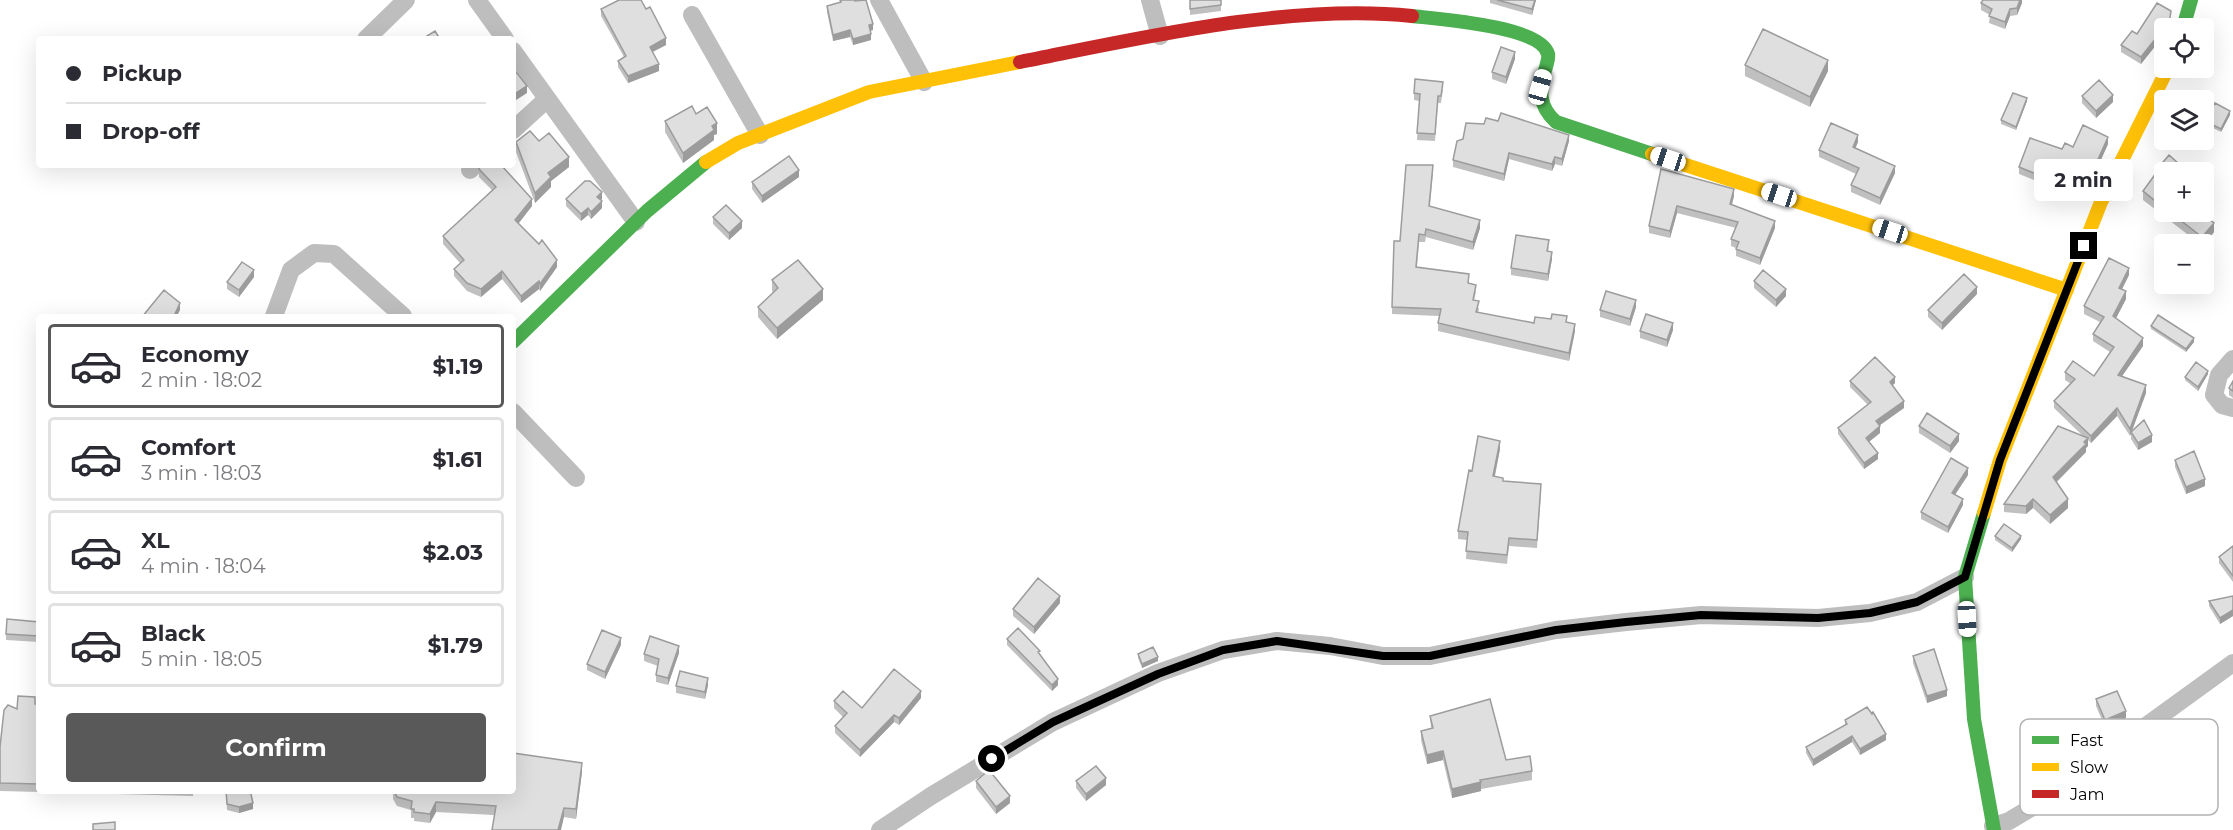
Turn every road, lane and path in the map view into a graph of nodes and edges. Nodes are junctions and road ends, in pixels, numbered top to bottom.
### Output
1 (406, 0) edge
2 (477, 0) edge
3 (879, 0) edge
4 (1150, 0) edge
5 (2191, 0) edge
6 (692, 15) dead end
7 (2186, 18) edge
8 (369, 36) edge
9 (503, 36) edge
10 (1160, 36) junction
11 (516, 55) edge
12 (2163, 78) edge
13 (924, 82) junction
14 (547, 99) junction
15 (516, 127) edge
16 (760, 135) junction
17 (636, 222) junction
18 (2067, 290) junction
19 (275, 314) edge
20 (401, 314) edge
21 (516, 339) edge
22 (2233, 359) edge
23 (2233, 408) edge
24 (516, 415) edge
25 (576, 478) dead end
26 (1965, 577) junction
27 (2233, 663) edge
28 (2156, 719) edge
29 (2020, 814) edge
30 (1993, 828) edge
31 (880, 830) edge

1 - 8 street
2 - 9 street
3 - 13 street
4 - 10 street
5 - 7 street
6 - 16 street
10 - 13 street
10 - 18 street
11 - 14 street
12 - 18 street
13 - 16 street
14 - 15 street
14 - 17 street
16 - 17 street
17 - 21 street
18 - 26 street
19 - 20 street
22 - 23 street
24 - 25 street
26 - 30 street
26 - 31 street
27 - 28 street
29 - 30 street

